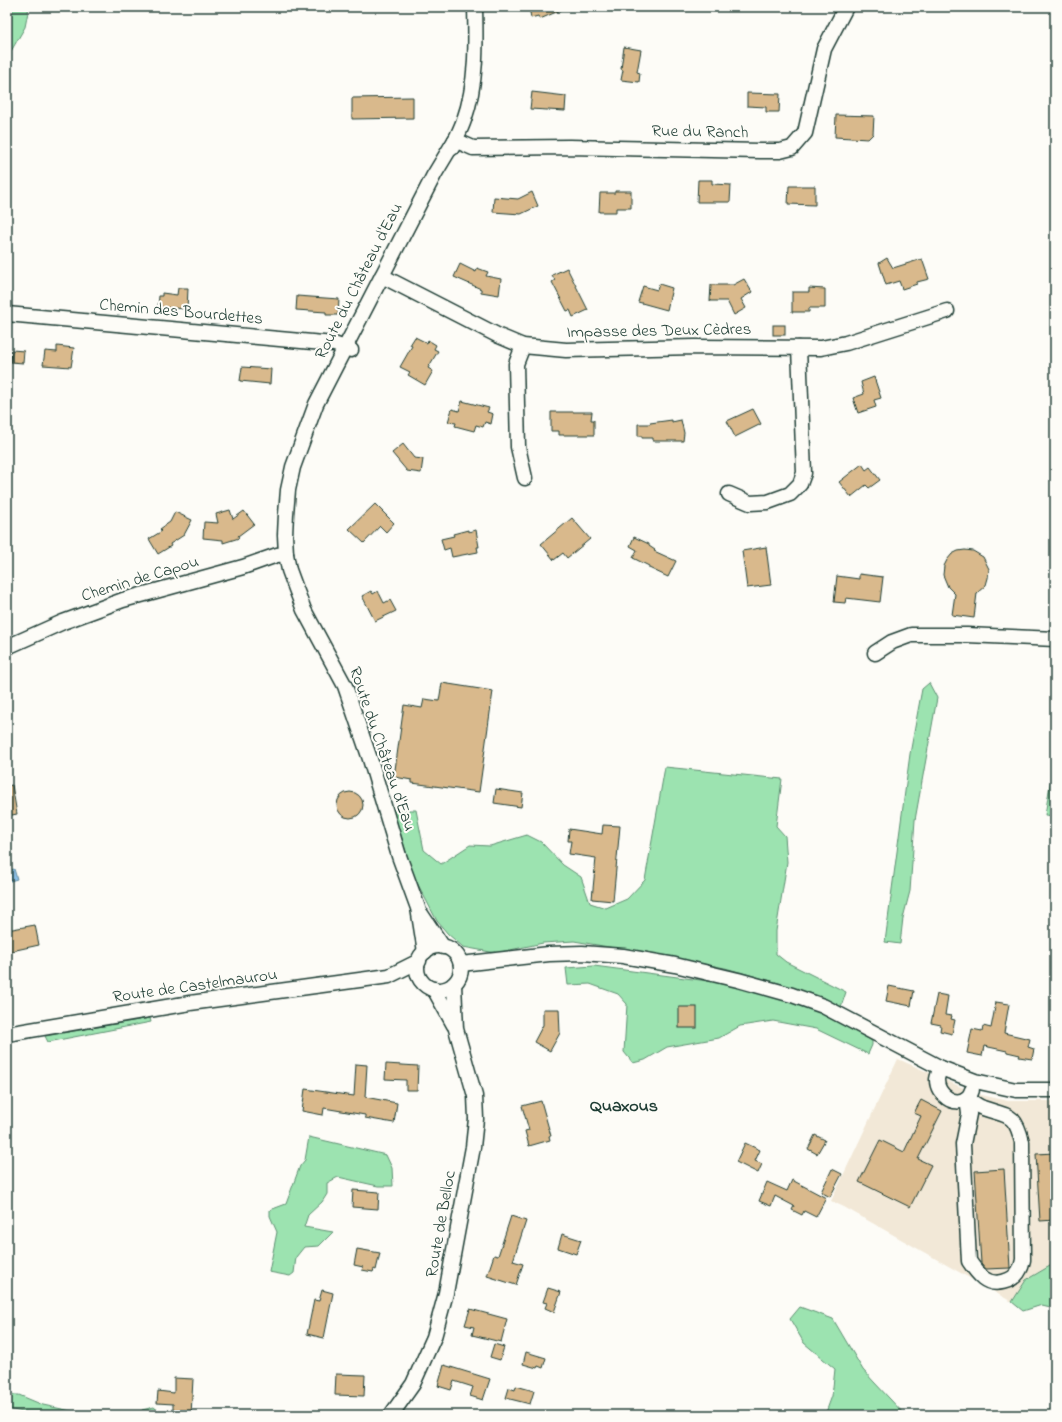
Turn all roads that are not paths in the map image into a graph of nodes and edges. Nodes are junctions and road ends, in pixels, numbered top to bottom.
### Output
1 (475, 7) edge
2 (846, 7) edge
3 (455, 140) junction
4 (385, 277) junction
5 (947, 311) dead end
6 (7, 314) edge
7 (523, 346) junction
8 (799, 348) junction
9 (348, 349) junction
10 (525, 478) dead end
11 (729, 494) dead end
12 (286, 554) junction
13 (1055, 640) edge
14 (7, 647) edge
15 (875, 652) dead end
16 (418, 908) junction
17 (443, 946) junction
18 (422, 956) junction
19 (461, 964) junction
20 (389, 976) junction
21 (454, 984) junction
22 (428, 986) junction
23 (456, 1029) junction
24 (7, 1034) edge
25 (941, 1068) junction
26 (975, 1081) junction
27 (1055, 1090) edge
28 (967, 1098) junction
29 (391, 1415) edge

1 - 3 street, Route du Château d'Eau
2 - 3 street, Rue du Ranch
3 - 4 street, Route du Château d'Eau
4 - 7 street, Impasse des Deux Cèdres
4 - 9 street, Route du Château d'Eau
5 - 8 street, Impasse des Deux Cèdres
6 - 9 street, Chemin des Bourdettes
7 - 8 street, Impasse des Deux Cèdres
7 - 10 street
8 - 11 street
9 - 12 street, Route du Château d'Eau
12 - 14 street, Chemin de Capou
12 - 16 street, Route du Château d'Eau
13 - 15 street
16 - 17 street, Route du Château d'Eau
16 - 18 street, Route du Château d'Eau
17 - 18 street
17 - 19 street
18 - 20 street, Route de Castelmaurou
18 - 22 street, Route de Belloc
19 - 21 street, Route de Belloc
19 - 25 street
20 - 22 street, Route de Castelmaurou
20 - 24 street, Route de Castelmaurou
21 - 22 street
21 - 23 street, Route de Belloc
22 - 23 street, Route de Belloc
23 - 29 street, Route de Belloc
25 - 26 street
25 - 28 street
26 - 27 street
26 - 28 street
28 - 28 street

